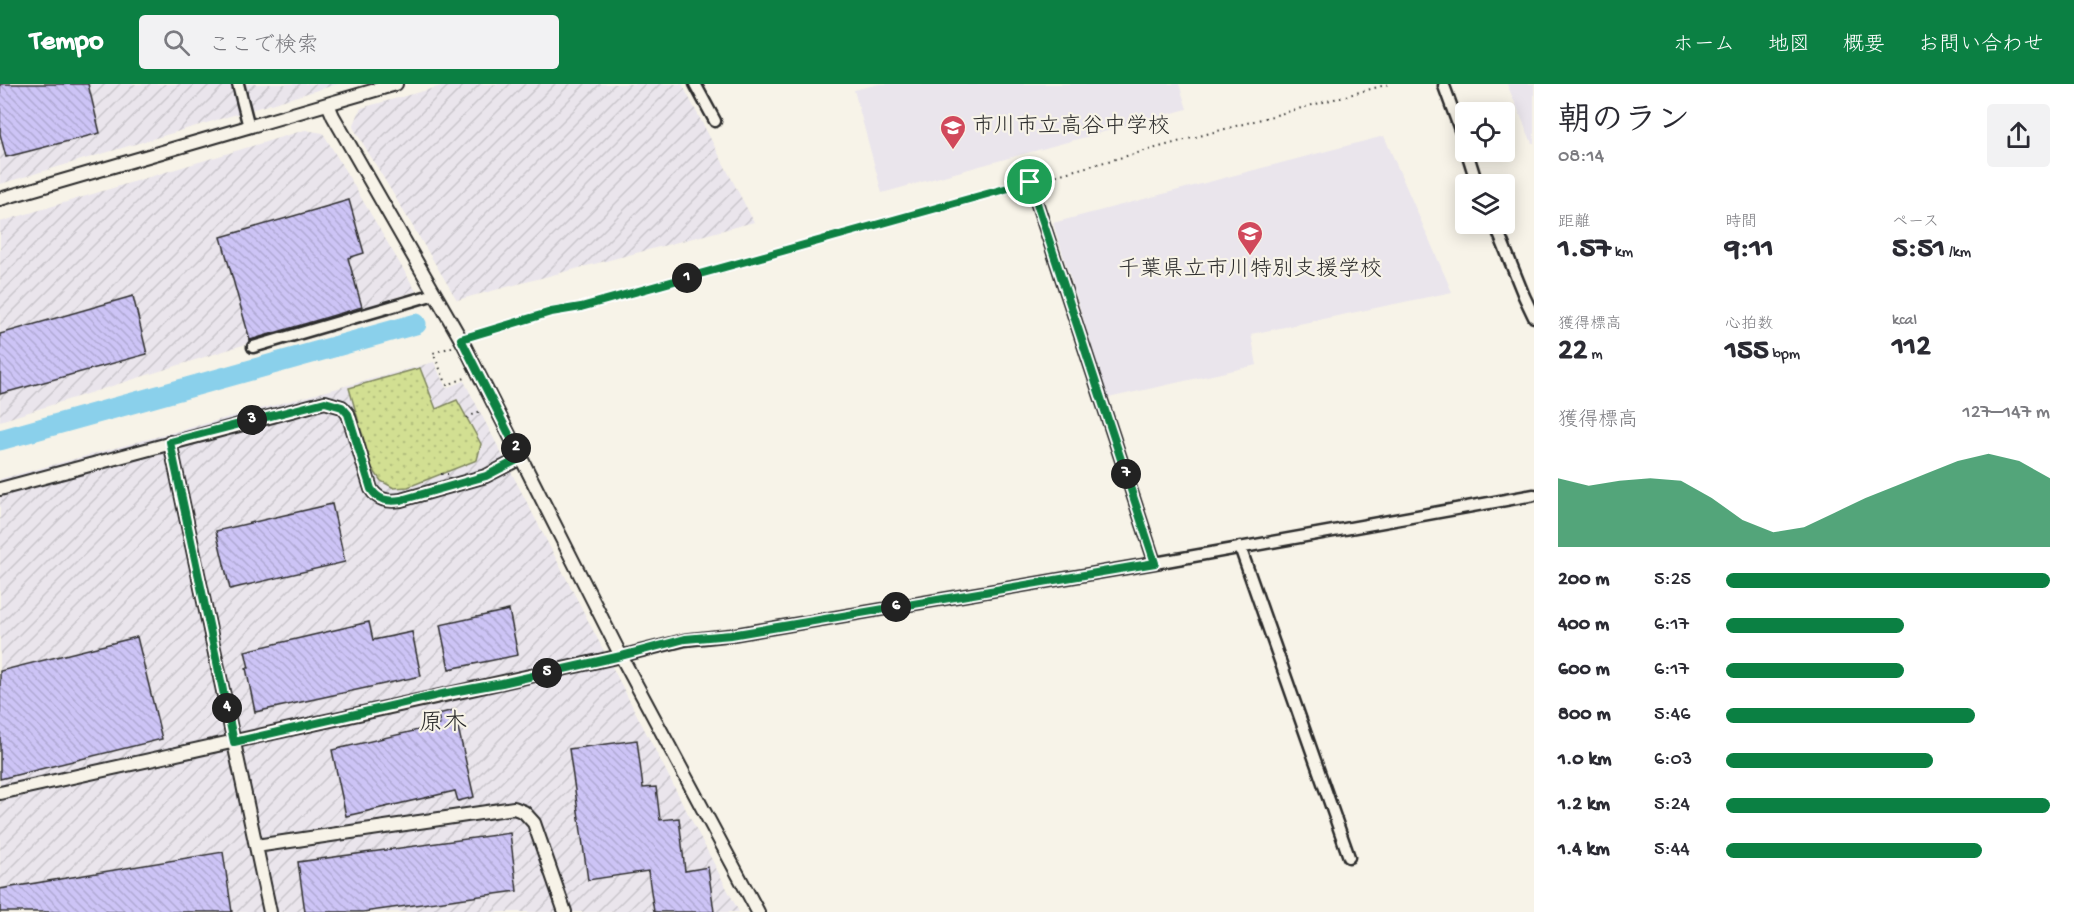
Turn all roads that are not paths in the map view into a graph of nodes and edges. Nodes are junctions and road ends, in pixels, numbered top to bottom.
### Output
1 (238, 84) edge
2 (396, 84) edge
3 (695, 84) edge
4 (1444, 87) dead end
5 (328, 104) junction
6 (1455, 116) edge
7 (715, 121) dead end
8 (249, 127) junction
9 (1030, 182) road end
10 (0, 199) edge
11 (1501, 234) edge
12 (435, 294) junction
13 (1529, 296) edge
14 (1534, 317) edge
15 (253, 347) dead end
16 (170, 442) junction
17 (521, 458) junction
18 (0, 489) edge
19 (1534, 495) edge
20 (1240, 547) junction
21 (1155, 563) junction
22 (621, 656) junction
23 (234, 742) junction
24 (0, 793) edge
25 (256, 846) junction
26 (1349, 857) dead end
27 (270, 912) edge
28 (565, 912) edge
29 (758, 912) edge

1 - 8 street
2 - 5 street
3 - 7 street
4 - 6 street
5 - 8 street
5 - 12 street
8 - 10 street
9 - 21 street
11 - 13 street
12 - 15 street
12 - 17 street
13 - 14 street
16 - 17 street
16 - 18 street
16 - 23 street
17 - 22 street
19 - 20 street
20 - 21 street
20 - 26 street
21 - 22 street
22 - 23 street
22 - 29 street
23 - 24 street
23 - 25 street
25 - 27 street
25 - 28 street

